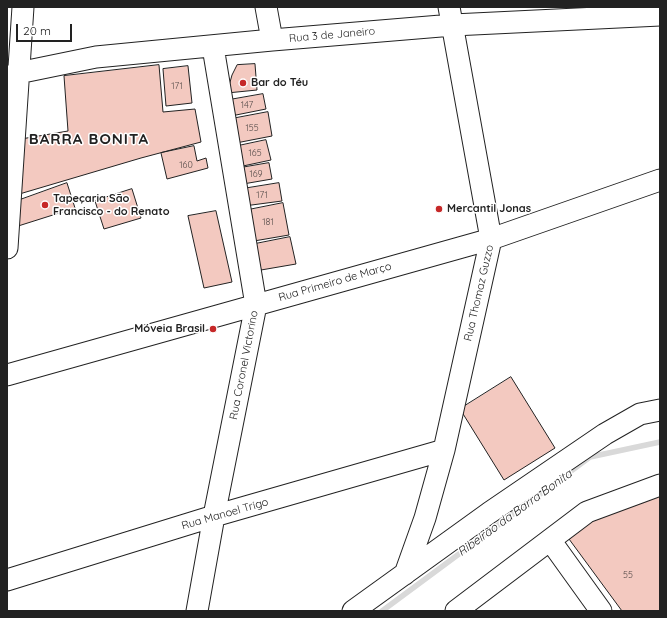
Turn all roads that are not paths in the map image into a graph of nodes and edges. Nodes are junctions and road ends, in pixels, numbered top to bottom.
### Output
1 (23, 7) edge
2 (266, 7) edge
3 (660, 15) edge
4 (451, 16) edge
5 (272, 40) junction
6 (213, 46) junction
7 (12, 75) edge
8 (660, 180) edge
9 (491, 238) junction
10 (7, 248) edge
11 (256, 305) junction
12 (7, 375) edge
13 (660, 410) edge
14 (444, 450) junction
15 (660, 485) edge
16 (214, 516) junction
17 (550, 540) junction
18 (406, 574) junction
19 (7, 580) edge
20 (197, 611) edge
21 (353, 611) edge
22 (456, 611) edge
23 (601, 611) edge

1 - 7 street
2 - 5 street
3 - 4 street, Rua 3 de Janeiro
4 - 5 street, Rua 3 de Janeiro
4 - 9 street, Rua Thomaz Guzzo
5 - 6 street, Rua 3 de Janeiro
6 - 7 street, Rua 3 de Janeiro
6 - 11 street, Rua Coronel Victorino
7 - 10 street
8 - 9 street, Rua Primeiro de Março
9 - 11 street, Rua Primeiro de Março
9 - 14 street, Rua Thomaz Guzzo
11 - 12 street, Rua Primeiro de Março
11 - 16 street, Rua Coronel Victorino
13 - 18 street
14 - 16 street, Rua Manoel Trigo
14 - 18 street, Rua Thomaz Guzzo
15 - 17 street
16 - 19 street, Rua Manoel Trigo
16 - 20 street, Rua Coronel Victorino
17 - 22 street
17 - 23 street
18 - 21 street

